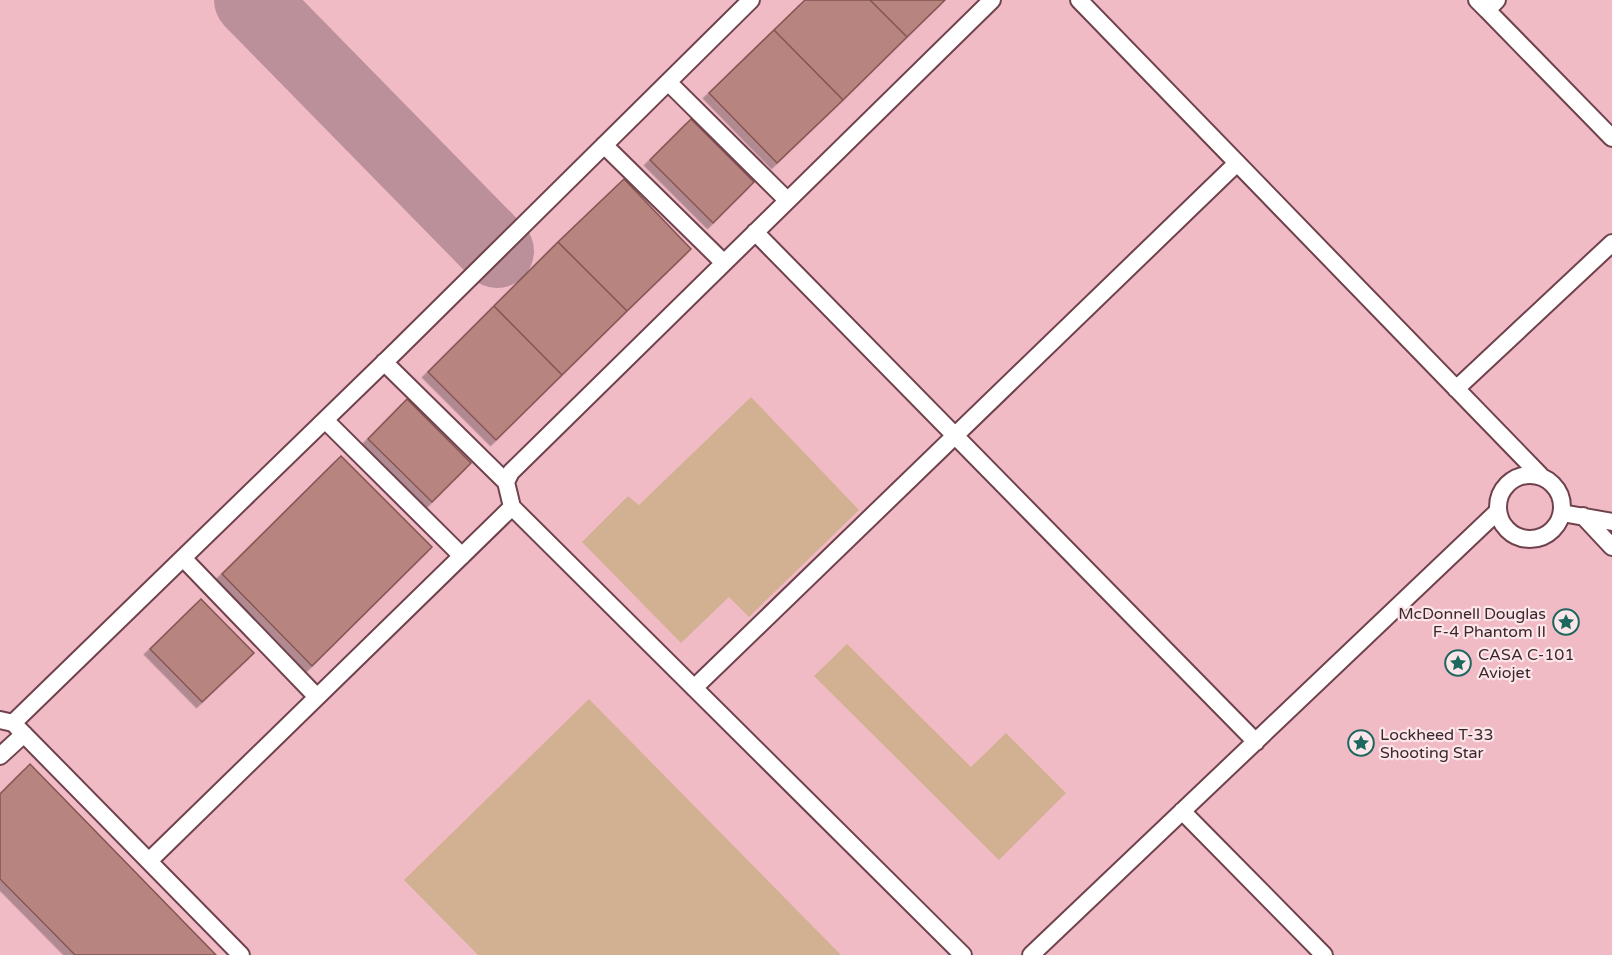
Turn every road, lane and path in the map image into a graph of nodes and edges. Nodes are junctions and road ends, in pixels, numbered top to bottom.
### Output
1 (751, 0) edge
2 (992, 0) edge
3 (1079, 0) edge
4 (1487, 3) edge
5 (668, 82) junction
6 (1612, 138) edge
7 (604, 145) junction
8 (1237, 163) junction
9 (787, 200) junction
10 (755, 232) junction
11 (1612, 243) edge
12 (724, 263) junction
13 (384, 362) junction
14 (1456, 389) junction
15 (325, 420) junction
16 (956, 436) junction
17 (1539, 476) junction
18 (506, 482) junction
19 (512, 507) junction
20 (1498, 511) junction
21 (1562, 513) junction
22 (1583, 516) junction
23 (1612, 522) edge
24 (1612, 547) edge
25 (462, 556) junction
26 (183, 558) junction
27 (694, 688) junction
28 (317, 698) junction
29 (12, 726) edge
30 (1256, 742) junction
31 (0, 756) edge
32 (1182, 811) junction
33 (149, 861) junction
34 (1041, 952) edge
35 (241, 955) edge
36 (963, 955) edge
37 (1324, 955) edge

1 - 5 lane
2 - 9 lane
3 - 8 lane
4 - 6 lane
5 - 7 lane
5 - 9 lane
7 - 12 lane
7 - 13 lane
8 - 14 lane
8 - 16 lane
9 - 10 lane
10 - 12 lane
10 - 16 lane
11 - 14 lane
12 - 18 lane
13 - 15 lane
13 - 18 lane
14 - 17 lane
15 - 25 lane
15 - 26 lane
16 - 27 lane
16 - 30 lane
17 - 20 lane
17 - 21 lane
18 - 19 lane
19 - 25 lane
19 - 27 lane
20 - 21 lane
20 - 30 lane
21 - 22 lane
22 - 23 lane
22 - 24 lane
25 - 28 lane
26 - 28 lane
26 - 29 lane
27 - 36 lane
28 - 33 lane
29 - 31 lane
29 - 33 lane
30 - 32 lane
32 - 34 lane
32 - 37 lane
33 - 35 lane

